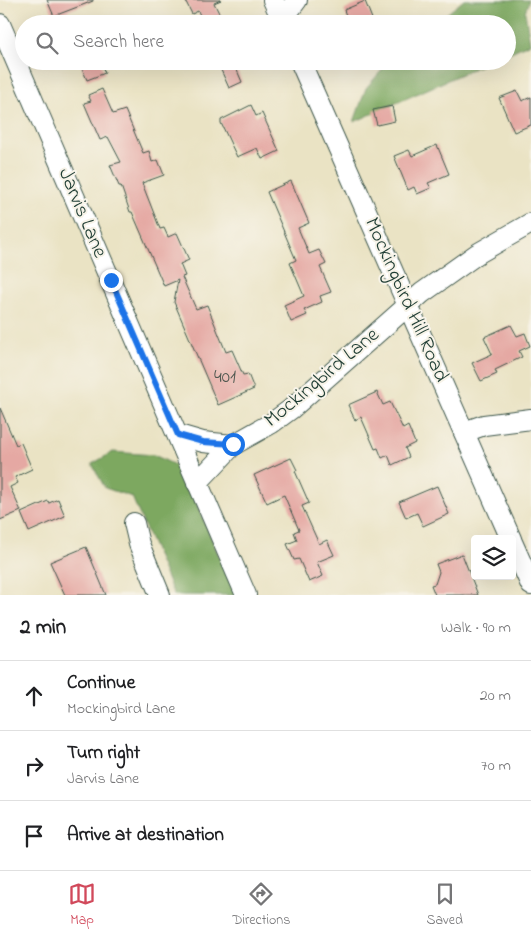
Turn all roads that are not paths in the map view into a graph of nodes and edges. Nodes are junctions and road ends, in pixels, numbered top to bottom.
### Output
1 (273, 0) edge
2 (297, 0) edge
3 (280, 15) edge
4 (287, 15) edge
5 (0, 24) edge
6 (15, 59) edge
7 (20, 70) edge
8 (304, 70) edge
9 (531, 223) edge
10 (409, 304) junction
11 (531, 419) edge
12 (464, 432) junction
13 (178, 435) junction
14 (233, 444) junction
15 (197, 483) junction
16 (134, 524) dead end
17 (510, 535) edge
18 (516, 549) edge
19 (531, 584) edge
20 (160, 595) edge
21 (246, 595) edge

1 - 3 street
2 - 4 street
5 - 6 street, Jarvis Lane
7 - 13 street, Jarvis Lane
8 - 10 street, Mockingbird Hill Road
9 - 10 street, Mockingbird Lane
10 - 12 street, Mockingbird Hill Road
10 - 14 street, Mockingbird Lane
11 - 12 street
12 - 17 street, Mockingbird Hill Road
13 - 14 street
13 - 15 street, Jarvis Lane
14 - 15 street, Mockingbird Lane
15 - 21 street, Jarvis Lane
16 - 20 street
18 - 19 street, Mockingbird Hill Road

